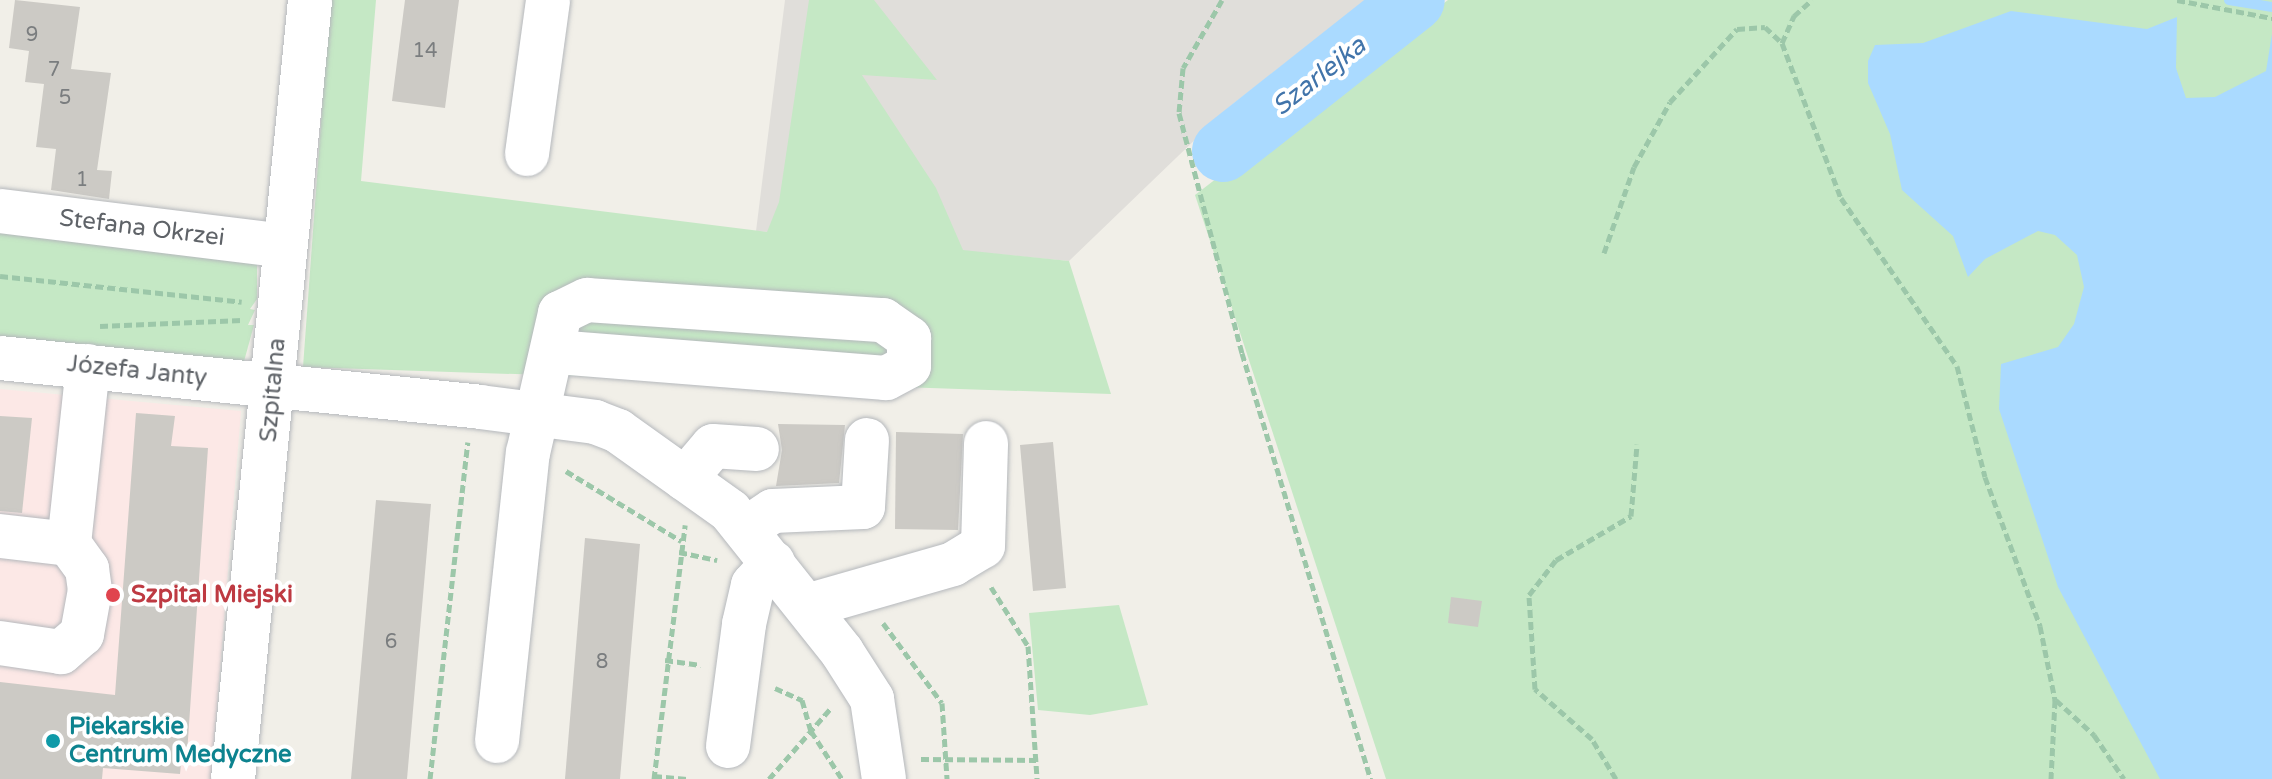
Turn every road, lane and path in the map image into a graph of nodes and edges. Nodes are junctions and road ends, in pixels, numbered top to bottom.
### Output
1 (310, 0) edge
2 (548, 0) edge
3 (1222, 0) edge
4 (1812, 0) edge
5 (2177, 0) edge
6 (2272, 18) edge
7 (1782, 43) junction
8 (527, 154) dead end
9 (0, 211) edge
10 (284, 246) junction
11 (1604, 253) dead end
12 (0, 276) edge
13 (232, 301) dead end
14 (255, 318) dead end
15 (92, 346) junction
16 (554, 352) junction
17 (0, 358) edge
18 (274, 384) junction
19 (534, 429) junction
20 (454, 436) dead end
21 (469, 439) junction
22 (867, 440) dead end
23 (986, 443) dead end
24 (1637, 444) dead end
25 (757, 449) dead end
26 (691, 483) junction
27 (746, 529) junction
28 (0, 536) edge
29 (681, 541) junction
30 (69, 544) junction
31 (972, 556) junction
32 (773, 563) junction
33 (857, 592) junction
34 (807, 606) junction
35 (0, 643) edge
36 (737, 670) junction
37 (859, 678) junction
38 (2055, 700) junction
39 (811, 731) junction
40 (497, 741) dead end
41 (728, 746) dead end
42 (948, 759) junction
43 (1036, 760) junction
44 (884, 769) edge
45 (654, 778) edge
46 (233, 779) edge
47 (430, 779) edge
48 (690, 779) edge
49 (769, 779) edge
50 (842, 779) edge
51 (947, 779) edge
52 (1037, 779) edge
53 (1371, 779) edge
54 (1616, 779) edge
55 (2051, 779) edge
56 (2124, 779) edge

1 - 10 street, Szpitalna
2 - 8 street
3 - 53 path
4 - 7 path
5 - 6 path
7 - 11 path
7 - 38 path
9 - 10 street, Stefana Okrzei
10 - 18 street, Szpitalna
12 - 13 path
14 - 15 path
15 - 17 street, Józefa Janty
15 - 18 street, Józefa Janty
15 - 30 street
16 - 16 street
16 - 19 street
18 - 19 street, Józefa Janty
18 - 46 street, Szpitalna
19 - 21 path
19 - 21 path
19 - 26 street, Józefa Janty
19 - 29 path
19 - 40 street
20 - 21 path
21 - 47 path
22 - 27 street
23 - 31 street
24 - 54 path
25 - 26 street
26 - 27 street, Józefa Janty
26 - 29 path
27 - 32 street, Józefa Janty
28 - 30 street
29 - 45 path
30 - 35 street
31 - 33 street
31 - 43 path
32 - 34 street, Józefa Janty
32 - 36 street
33 - 34 street
33 - 42 path
34 - 37 street, Józefa Janty
36 - 39 path
36 - 41 street
37 - 39 path
37 - 44 street, Józefa Janty
38 - 55 path
38 - 56 path
39 - 49 path
39 - 50 path
42 - 43 path
42 - 44 path
42 - 51 path
43 - 52 path
45 - 48 path

